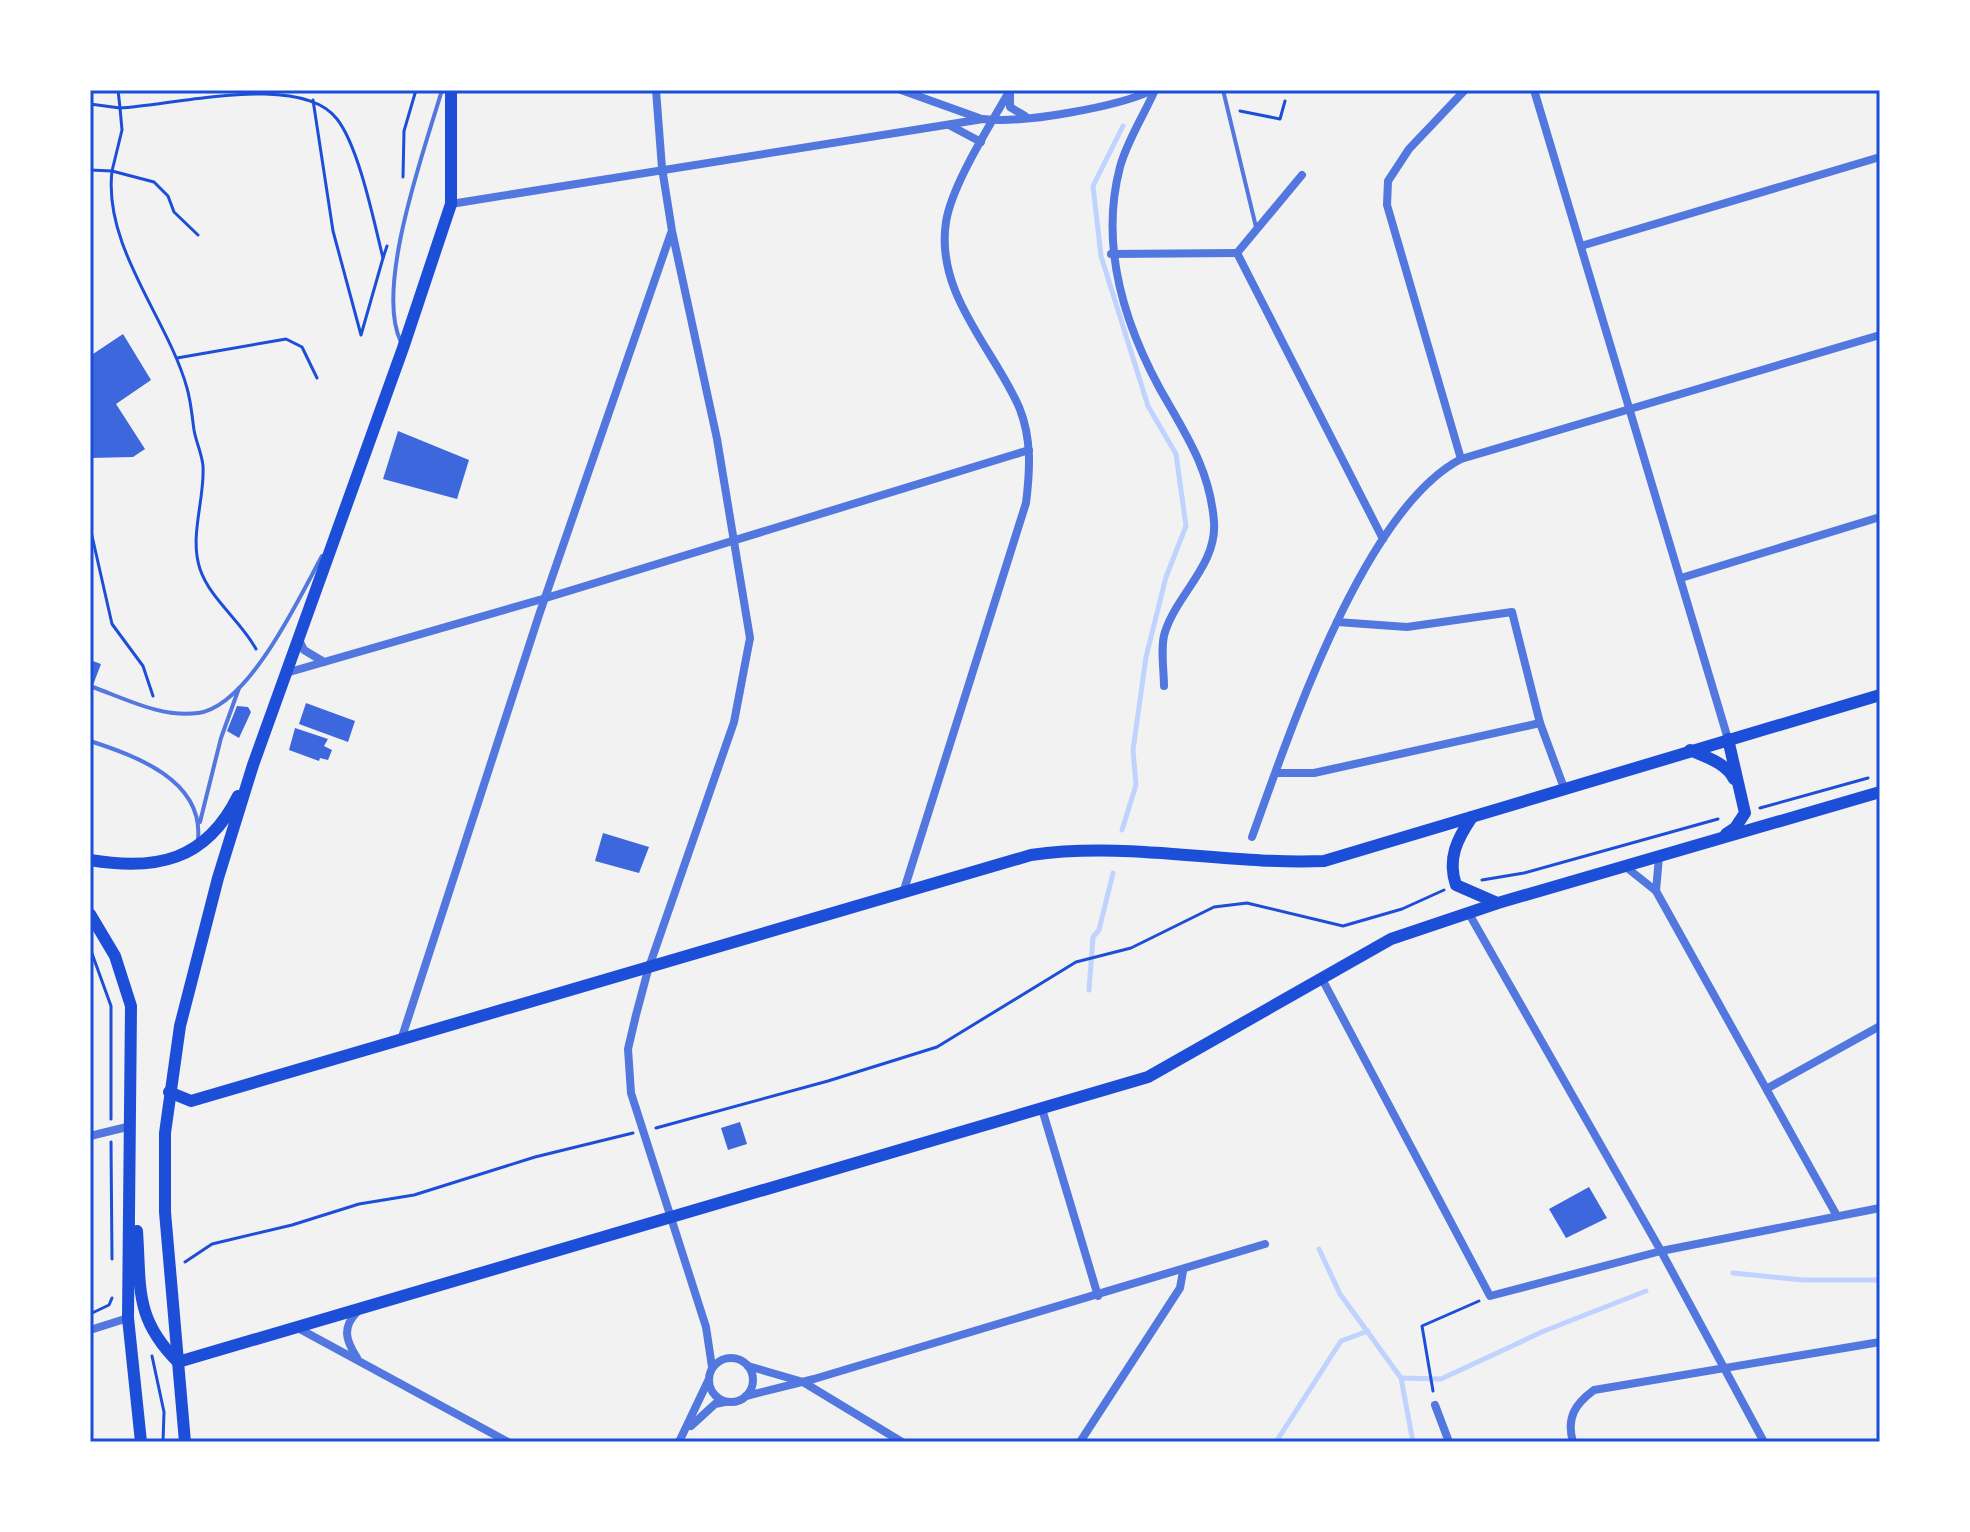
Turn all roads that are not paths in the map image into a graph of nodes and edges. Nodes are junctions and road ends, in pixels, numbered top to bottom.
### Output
1 (442, 90) edge
2 (451, 90) edge
3 (656, 90) edge
4 (901, 90) edge
5 (1010, 90) edge
6 (1154, 90) edge
7 (1223, 90) edge
8 (1465, 90) edge
9 (1536, 92) edge
10 (932, 101) junction
11 (1028, 117) junction
12 (983, 119) junction
13 (993, 121) junction
14 (949, 125) junction
15 (981, 142) junction
16 (1880, 157) edge
17 (662, 168) junction
18 (1302, 175) dead end
19 (451, 204) junction
20 (1257, 229) junction
21 (672, 231) junction
22 (1581, 246) junction
23 (1237, 253) junction
24 (1111, 254) junction
25 (1880, 335) edge
26 (403, 348) junction
27 (1629, 411) junction
28 (1029, 450) junction
29 (1461, 459) junction
30 (1880, 517) edge
31 (339, 526) junction
32 (1383, 539) junction
33 (733, 540) junction
34 (1681, 578) junction
35 (546, 598) junction
36 (1337, 622) junction
37 (299, 636) junction
38 (324, 662) junction
39 (286, 673) junction
40 (90, 686) edge
41 (1164, 686) dead end
42 (239, 688) junction
43 (1880, 695) edge
44 (1540, 723) junction
45 (1728, 739) junction
46 (90, 741) edge
47 (1690, 750) junction
48 (253, 765) junction
49 (1276, 773) junction
50 (1564, 788) junction
51 (1880, 792) edge
52 (1745, 813) junction
53 (1472, 817) junction
54 (199, 824) junction
55 (1252, 837) dead end
56 (1715, 841) junction
57 (197, 846) junction
58 (1659, 857) junction
59 (90, 860) edge
60 (1626, 867) junction
61 (1456, 885) junction
62 (1656, 891) junction
63 (903, 894) junction
64 (1498, 903) junction
65 (1468, 912) junction
66 (90, 914) edge
67 (648, 970) junction
68 (1321, 977) junction
69 (1880, 1026) edge
70 (401, 1040) junction
71 (1768, 1088) junction
72 (169, 1092) junction
73 (1042, 1109) junction
74 (131, 1126) junction
75 (90, 1136) edge
76 (132, 1164) junction
77 (1880, 1208) edge
78 (671, 1216) junction
79 (1837, 1216) junction
80 (1265, 1244) dead end
81 (1661, 1251) junction
82 (1183, 1271) junction
83 (1098, 1296) junction
84 (361, 1308) junction
85 (128, 1318) junction
86 (296, 1327) junction
87 (90, 1330) edge
88 (1880, 1342) edge
89 (358, 1358) junction
90 (192, 1360) junction
91 (178, 1362) junction
92 (748, 1366) junction
93 (712, 1367) junction
94 (1723, 1367) junction
95 (709, 1377) junction
96 (179, 1380) junction
97 (803, 1382) junction
98 (746, 1396) junction
99 (728, 1402) junction
100 (1435, 1405) dead end
101 (681, 1439) edge
102 (141, 1442) edge
103 (185, 1442) edge
104 (508, 1442) edge
105 (902, 1442) edge
106 (1080, 1442) edge
107 (1449, 1442) edge
108 (1573, 1442) edge
109 (1764, 1442) edge

1 - 26 lane
2 - 19 main road
3 - 17 street
4 - 10 street
5 - 11 street
5 - 13 street
6 - 11 street
6 - 24 street
7 - 20 lane
8 - 29 street
9 - 22 street
10 - 12 street
10 - 14 street
11 - 13 street
12 - 13 street
12 - 14 street
13 - 15 street
14 - 15 street
14 - 17 street
15 - 28 street
16 - 22 street
17 - 19 street
17 - 21 street
18 - 20 street
19 - 26 main road
20 - 23 street
21 - 33 street
21 - 35 street
22 - 27 street
23 - 24 street
23 - 32 street
24 - 41 street
25 - 27 street
26 - 31 main road
27 - 29 street
27 - 34 street
28 - 33 street
28 - 63 street
29 - 32 street
30 - 34 street
31 - 37 main road
31 - 42 lane
32 - 36 street
33 - 35 street
33 - 67 street
34 - 45 street
35 - 38 street
35 - 70 street
36 - 44 street
36 - 49 street
37 - 38 street
37 - 39 main road
38 - 39 street
39 - 48 main road
40 - 42 lane
42 - 54 lane
43 - 45 main road
44 - 49 street
44 - 50 street
45 - 47 main road
45 - 52 main road
46 - 54 lane
47 - 50 main road
47 - 52 main road
48 - 57 main road
48 - 72 main road
49 - 55 street
50 - 53 main road
51 - 56 main road
52 - 56 main road
53 - 61 main road
53 - 63 main road
54 - 57 lane
56 - 58 main road
57 - 59 main road
58 - 60 main road
58 - 62 street
60 - 62 street
60 - 64 main road
61 - 64 main road
61 - 65 main road
62 - 71 street
63 - 67 main road
64 - 65 main road
65 - 68 main road
65 - 81 street
66 - 74 main road
67 - 70 main road
67 - 78 street
68 - 73 main road
68 - 81 street
69 - 71 street
70 - 72 main road
71 - 79 street
72 - 91 main road
73 - 78 main road
73 - 83 street
74 - 75 street
74 - 76 main road
76 - 85 main road
76 - 91 main road
77 - 79 street
78 - 84 main road
78 - 93 street
79 - 81 street
80 - 82 street
81 - 94 street
82 - 83 street
82 - 106 street
83 - 97 street
84 - 86 main road
84 - 89 street
85 - 87 street
85 - 102 main road
86 - 89 street
86 - 90 main road
88 - 94 street
89 - 104 street
90 - 91 main road
90 - 96 main road
91 - 96 main road
92 - 93 street
92 - 97 street
92 - 98 street
93 - 95 street
94 - 108 street
94 - 109 street
95 - 99 street
95 - 101 street
96 - 103 main road
97 - 98 street
97 - 105 street
98 - 99 street
99 - 101 street
100 - 107 street

